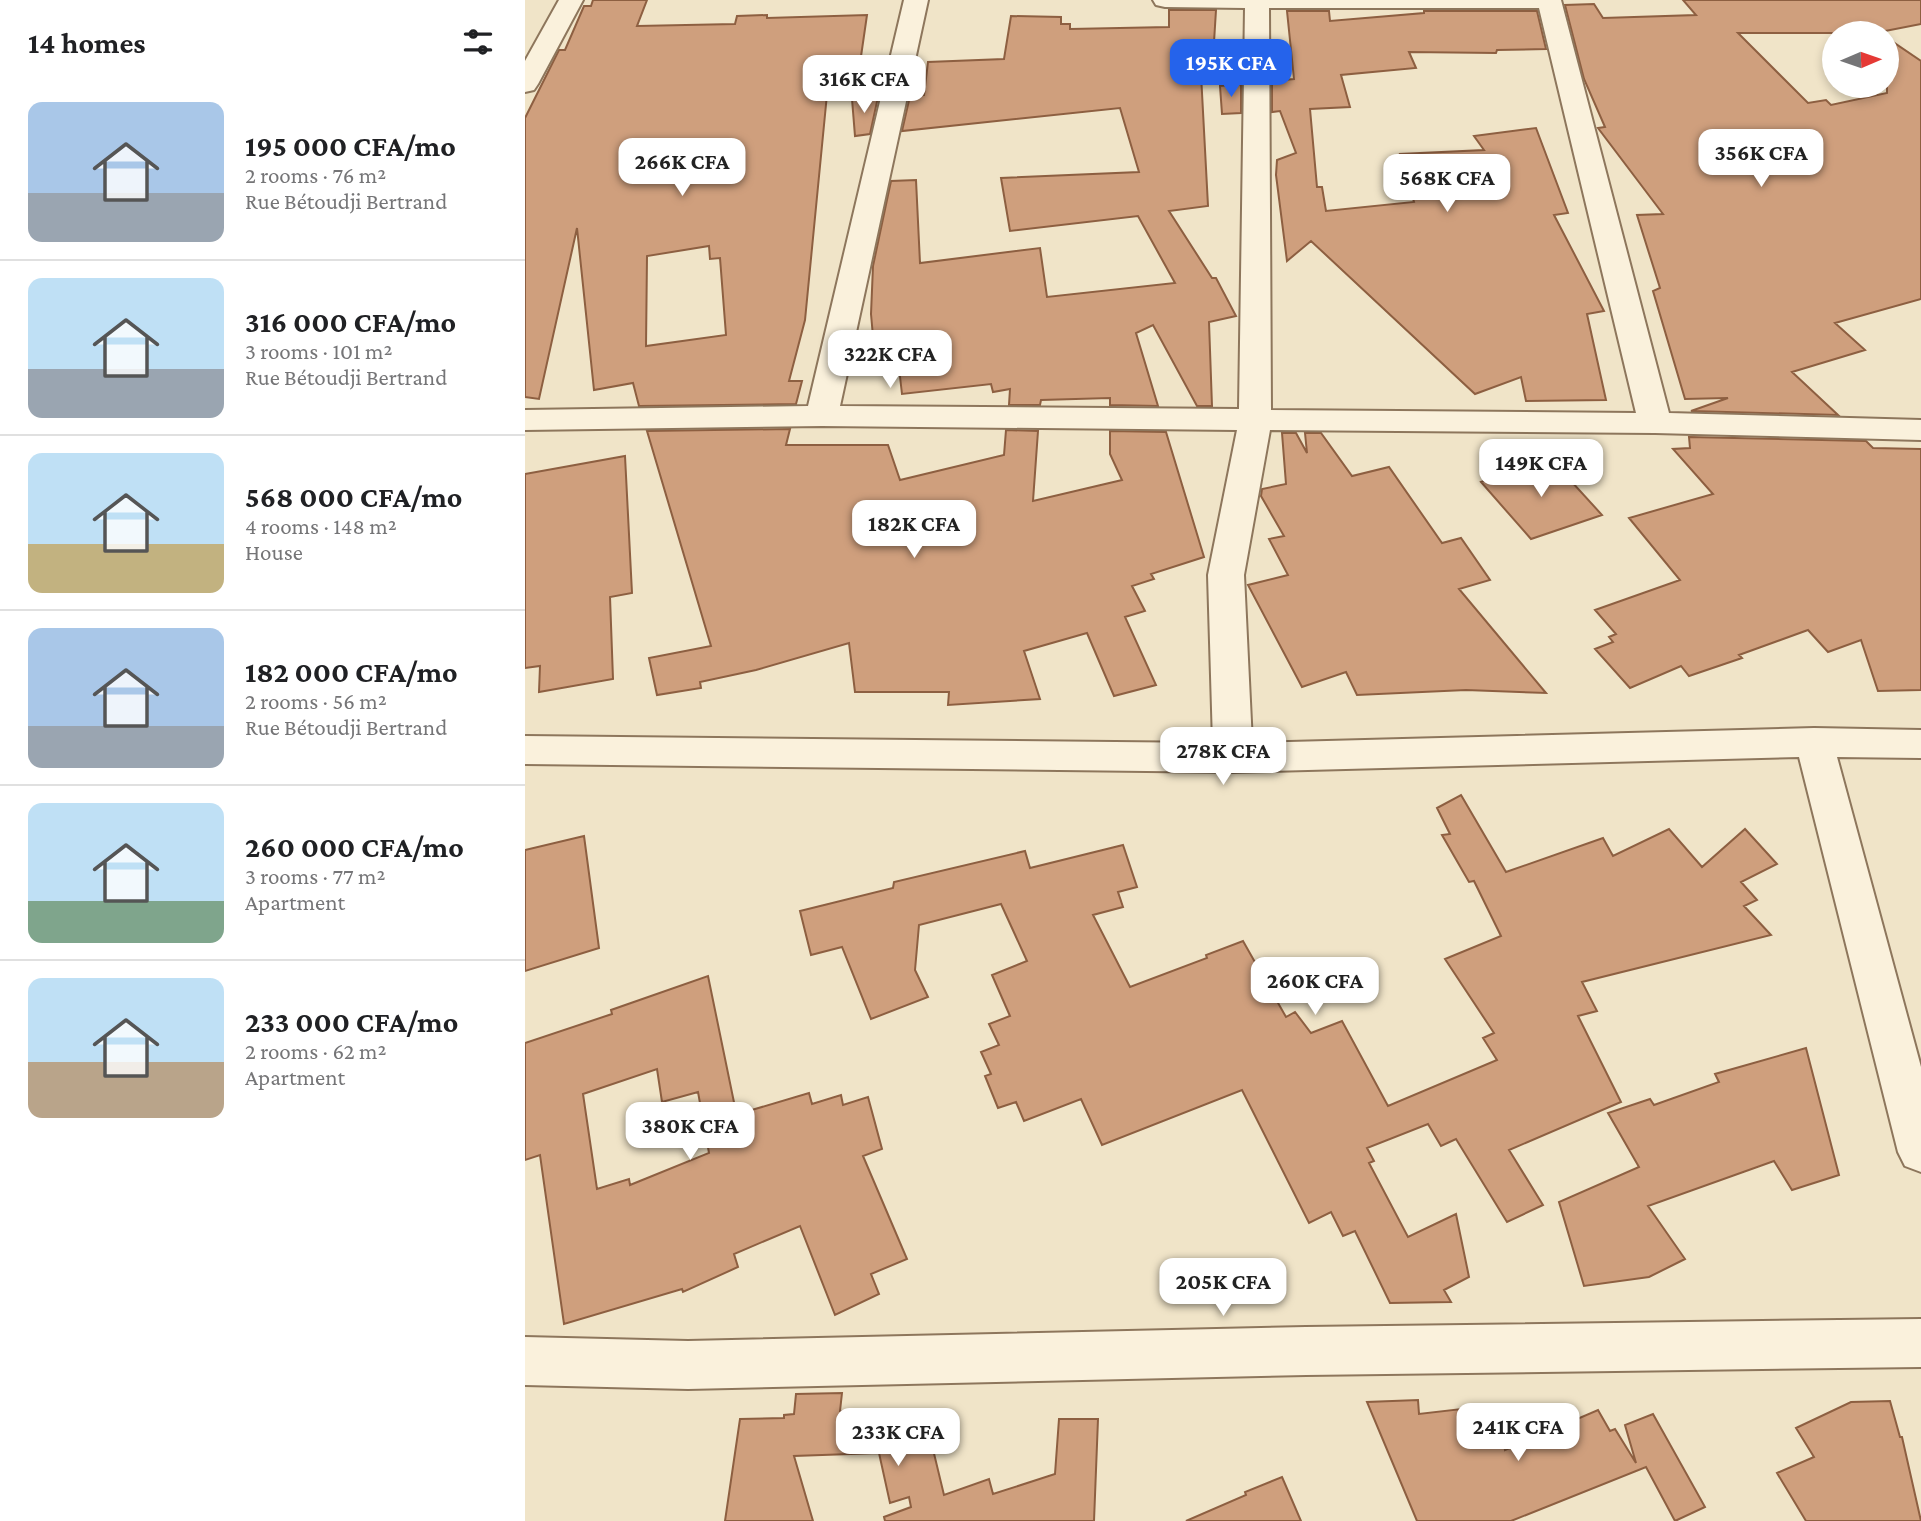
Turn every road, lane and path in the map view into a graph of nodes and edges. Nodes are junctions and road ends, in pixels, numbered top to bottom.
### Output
1 (571, 0) edge
2 (916, 0) edge
3 (1165, 0) edge
4 (1257, 1) edge
5 (1549, 1) edge
6 (525, 84) edge
7 (822, 416) junction
8 (525, 420) edge
9 (1255, 422) junction
10 (1655, 423) junction
11 (1921, 430) edge
12 (1814, 742) junction
13 (1921, 744) edge
14 (525, 750) edge
15 (1233, 758) junction
16 (1921, 1152) edge
17 (1921, 1343) edge
18 (525, 1361) edge

1 - 6 street
2 - 7 street
3 - 4 street
4 - 5 street
4 - 9 street
5 - 10 street
7 - 8 street
7 - 9 street
9 - 10 street
9 - 15 street
10 - 11 street
12 - 13 street
12 - 15 street
12 - 16 street
14 - 15 street
17 - 18 street

